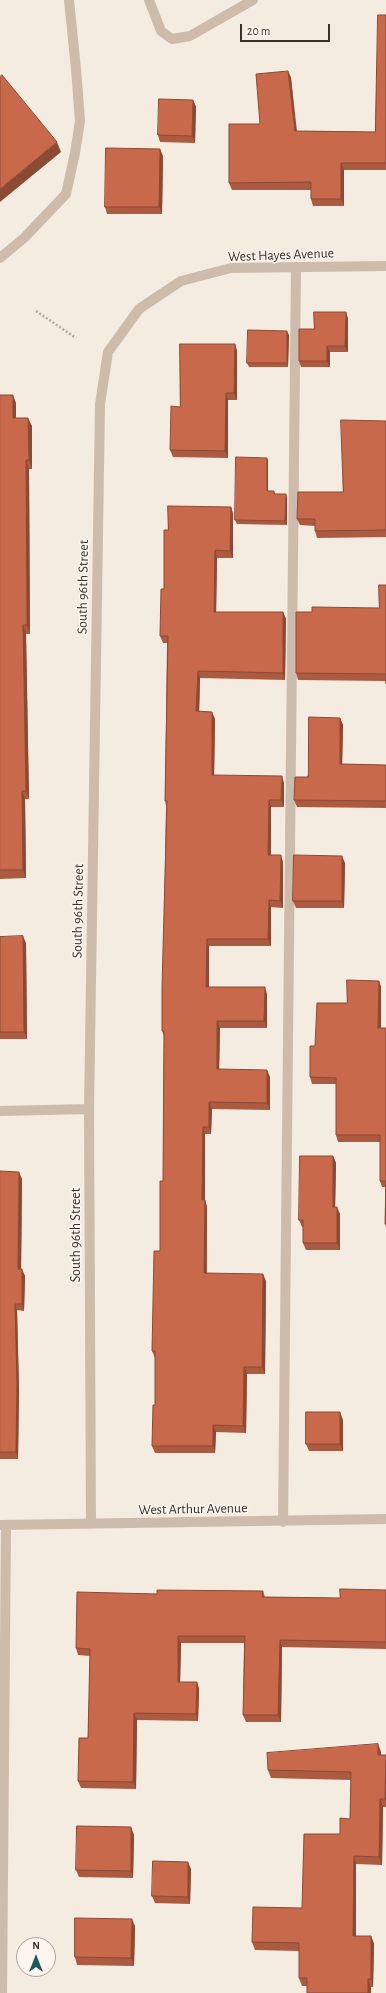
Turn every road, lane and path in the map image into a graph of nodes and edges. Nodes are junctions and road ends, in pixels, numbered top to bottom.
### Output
1 (68, 0) edge
2 (149, 0) edge
3 (253, 0) edge
4 (0, 258) edge
5 (386, 266) edge
6 (296, 267) junction
7 (139, 309) joint
8 (36, 311) dead end
9 (76, 338) dead end
10 (89, 1109) junction
11 (0, 1111) edge
12 (386, 1519) edge
13 (283, 1522) junction
14 (91, 1524) junction
15 (3, 1525) edge
16 (2, 1993) edge

1 - 4 street
2 - 3 street
5 - 6 street, West Hayes Avenue
6 - 7 street, West Hayes Avenue
6 - 13 street
7 - 10 street, South 96th Street
8 - 9 path
10 - 11 street
10 - 14 street, South 96th Street
12 - 13 street, West Arthur Avenue
13 - 14 street, West Arthur Avenue
14 - 15 street, West Arthur Avenue
15 - 16 street

